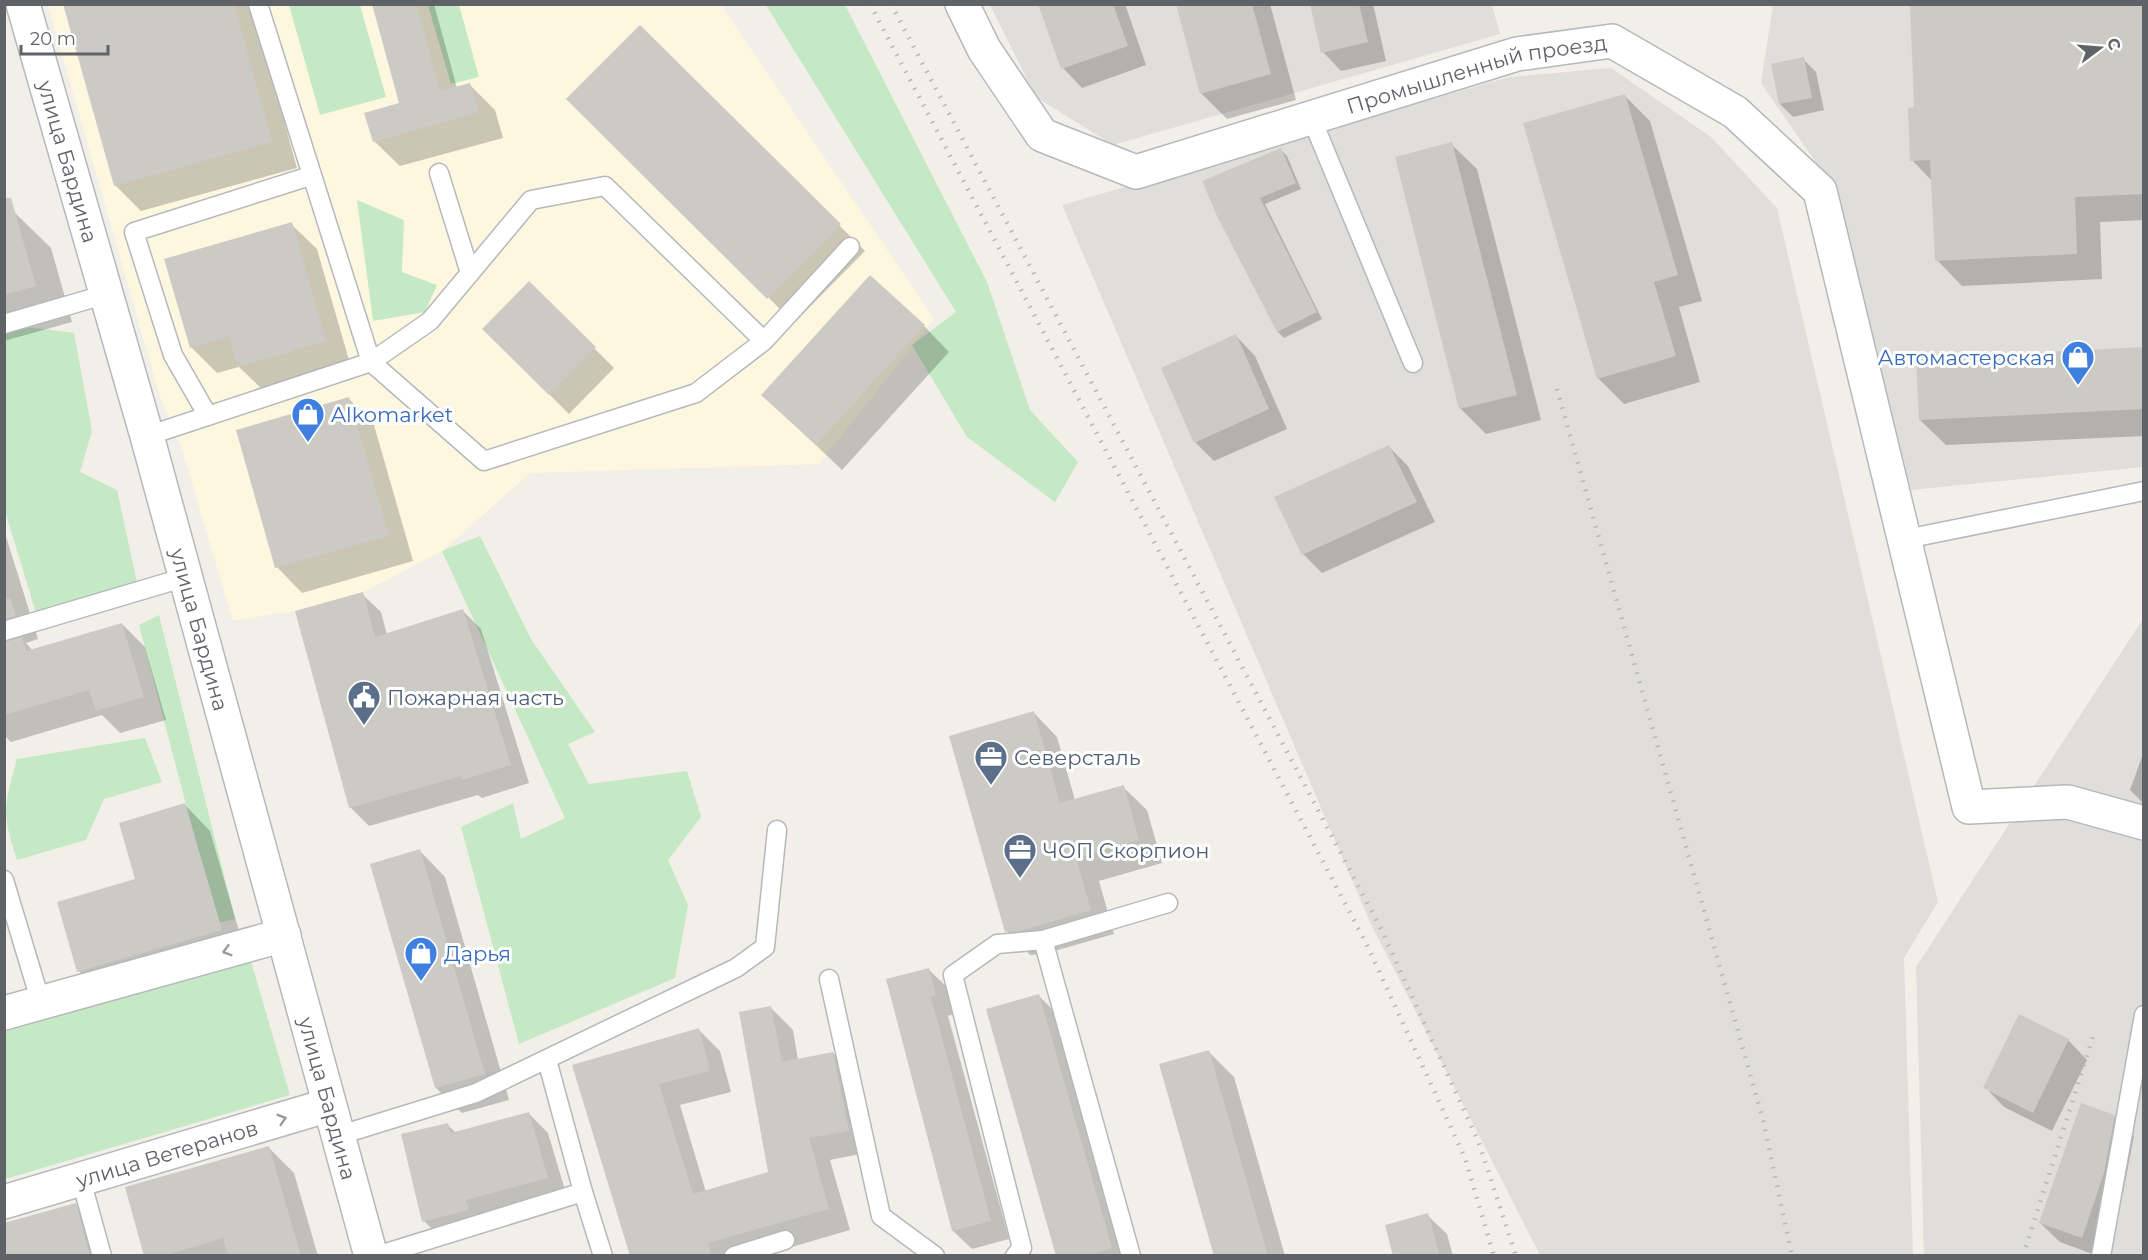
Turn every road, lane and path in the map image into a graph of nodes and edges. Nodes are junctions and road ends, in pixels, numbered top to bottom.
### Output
1 (23, 4) edge
2 (258, 4) edge
3 (962, 4) edge
4 (1311, 117) junction
5 (439, 173) dead end
6 (310, 176) junction
7 (850, 246) dead end
8 (470, 273) junction
9 (106, 294) junction
10 (4, 324) edge
11 (764, 341) junction
12 (370, 362) junction
13 (1413, 363) dead end
14 (208, 416) junction
15 (147, 436) junction
16 (2144, 491) edge
17 (1906, 539) junction
18 (186, 577) junction
19 (4, 631) edge
20 (2144, 824) edge
21 (777, 830) dead end
22 (4, 880) edge
23 (1168, 903) dead end
24 (284, 935) junction
25 (1043, 940) junction
26 (829, 979) dead end
27 (41, 1003) junction
28 (4, 1013) edge
29 (2144, 1015) edge
30 (548, 1060) junction
31 (329, 1104) junction
32 (337, 1136) junction
33 (81, 1180) junction
34 (583, 1192) junction
35 (4, 1202) edge
36 (785, 1239) dead end
37 (102, 1256) edge
38 (371, 1256) edge
39 (376, 1256) edge
40 (603, 1256) edge
41 (734, 1256) edge
42 (935, 1256) edge
43 (1015, 1256) edge
44 (1131, 1256) edge
45 (2101, 1256) edge

1 - 9 street, улица Бардина
2 - 6 lane
3 - 4 street, Промышленный проезд
4 - 13 lane
4 - 17 street, Промышленный проезд
5 - 8 lane
6 - 12 lane
6 - 14 lane
7 - 11 lane
8 - 11 lane
8 - 12 lane
9 - 10 lane
9 - 15 street, улица Бардина
11 - 12 lane
12 - 14 lane
14 - 15 lane
15 - 18 street, улица Бардина
16 - 17 lane
17 - 20 street, Промышленный проезд
18 - 19 lane
18 - 24 street, улица Бардина
21 - 30 lane
22 - 27 lane
23 - 25 lane
24 -> 27 street
24 - 31 street, улица Бардина
25 - 43 lane
25 - 44 lane
26 - 42 lane
27 - 28 street
29 - 45 lane
30 - 32 lane
30 - 34 lane
31 - 32 street, улица Бардина
33 -> 31 street, улица Ветеранов
32 - 38 street, улица Бардина
33 - 35 street, улица Ветеранов
33 - 37 lane
34 - 39 lane
34 - 40 lane
36 - 41 lane

